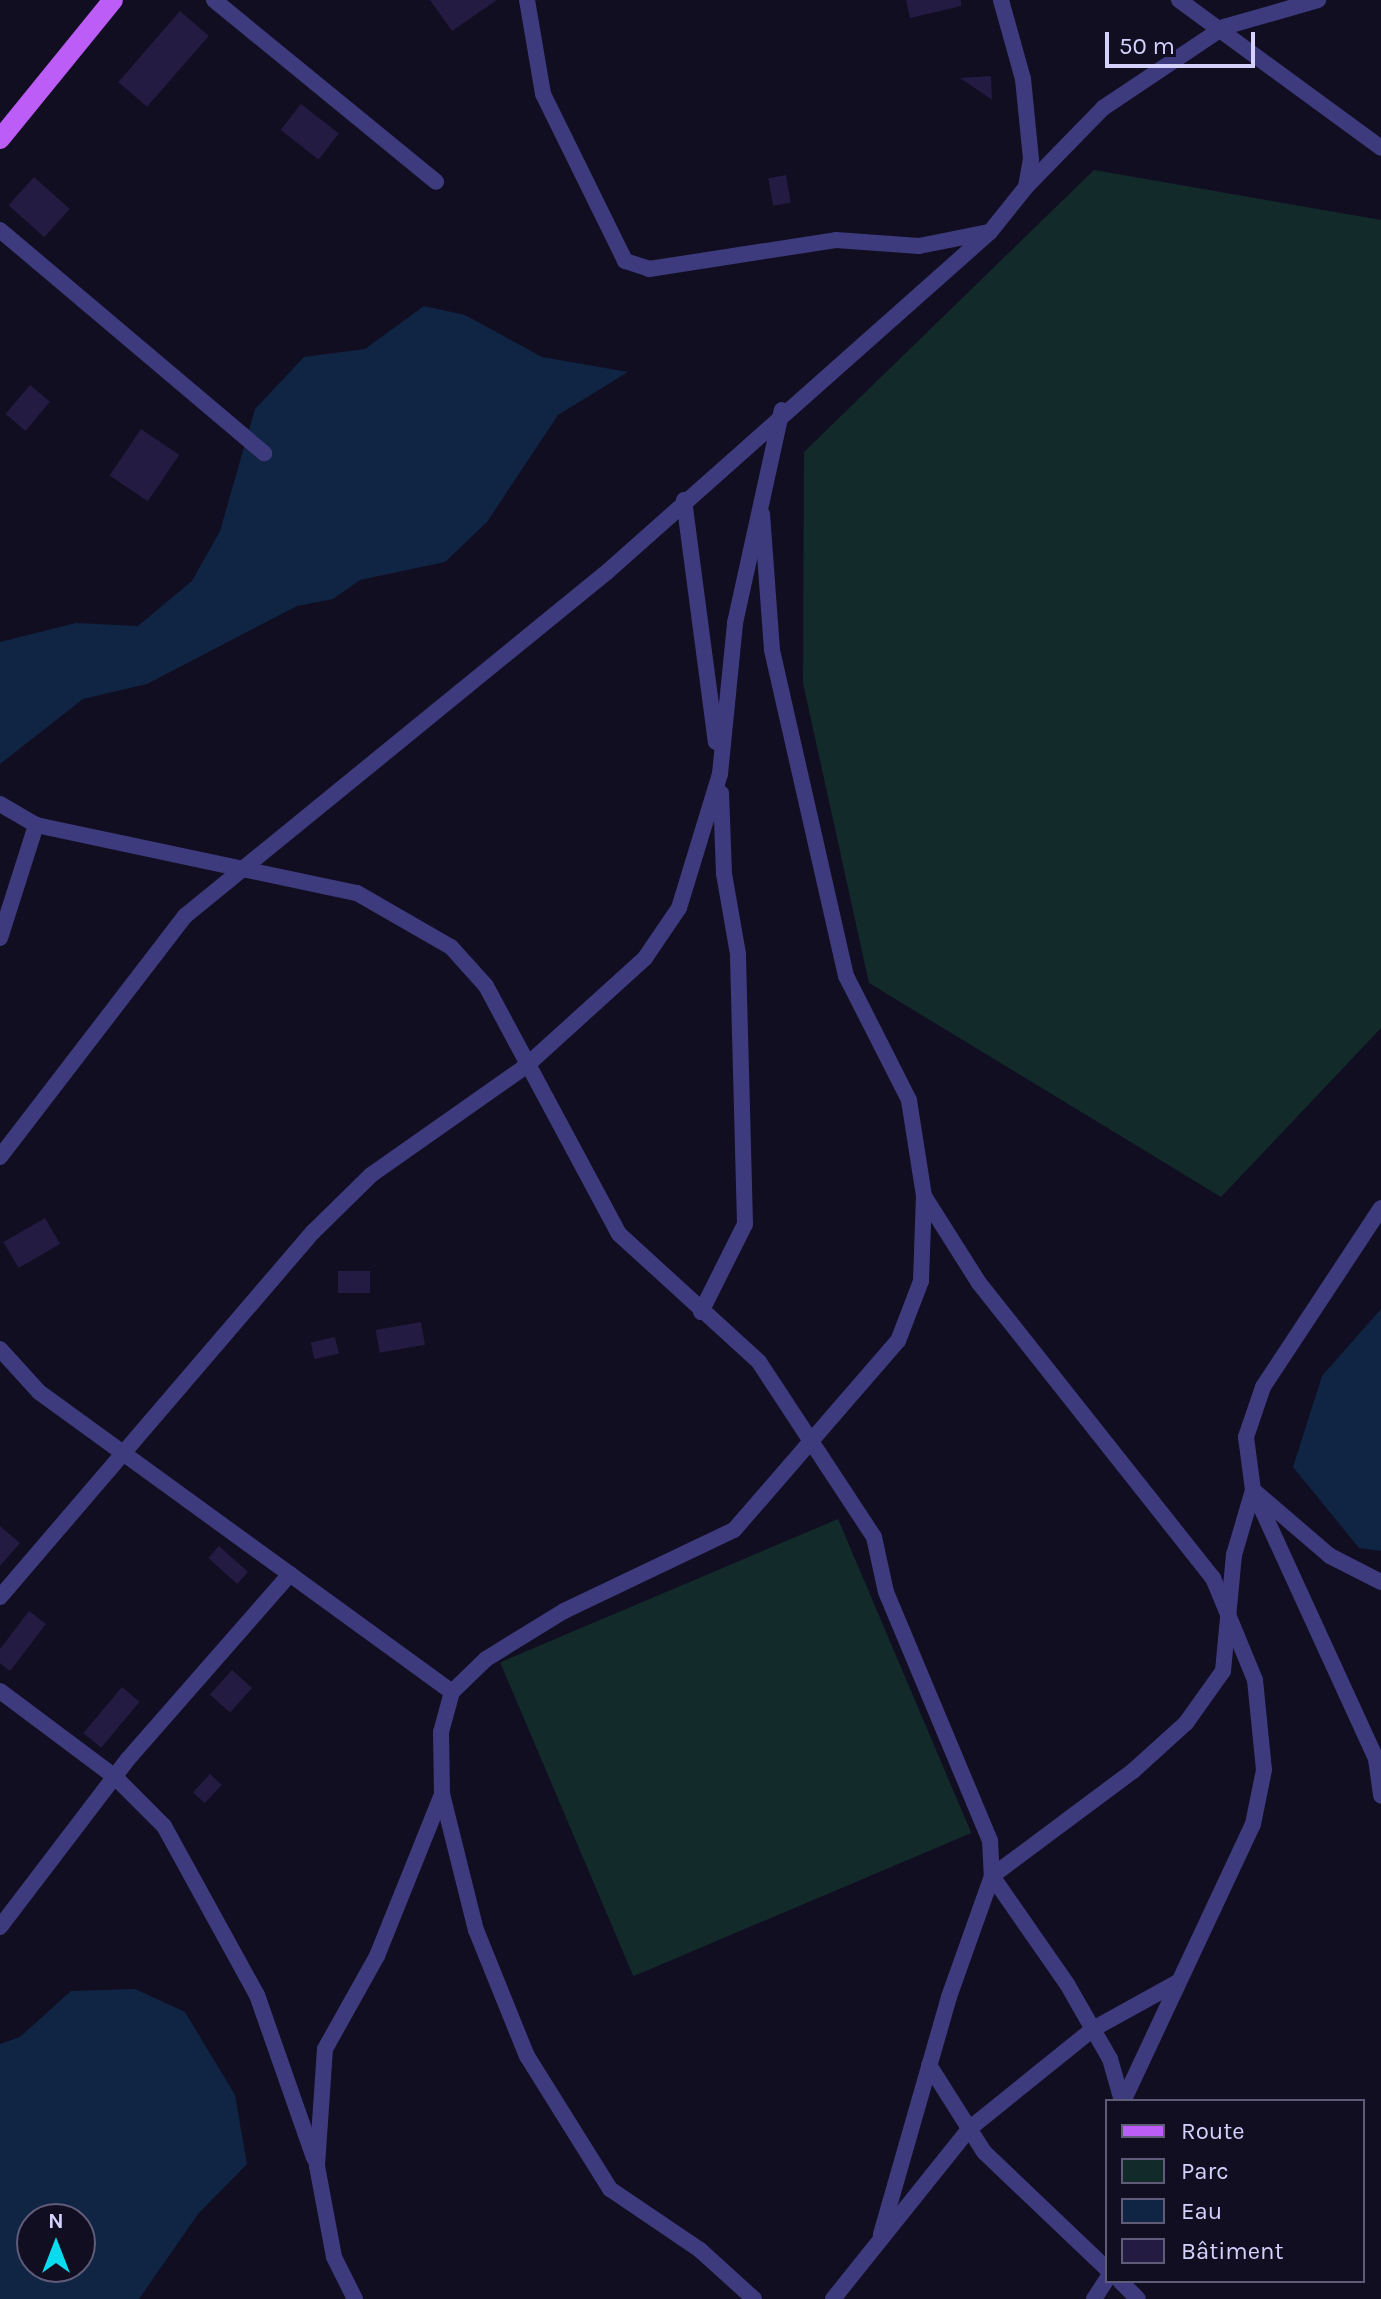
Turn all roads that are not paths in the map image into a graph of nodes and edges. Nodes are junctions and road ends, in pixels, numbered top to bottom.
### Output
1 (113, 0) edge
2 (214, 0) edge
3 (527, 0) edge
4 (1001, 0) edge
5 (1179, 0) edge
6 (1318, 0) edge
7 (1224, 27) junction
8 (0, 139) edge
9 (1381, 148) edge
10 (436, 182) dead end
11 (1026, 187) junction
12 (0, 230) edge
13 (990, 232) junction
14 (782, 410) junction
15 (264, 453) dead end
16 (684, 500) junction
17 (762, 514) junction
18 (720, 774) junction
19 (0, 804) edge
20 (36, 825) junction
21 (235, 870) junction
22 (0, 938) edge
23 (526, 1066) junction
24 (0, 1157) edge
25 (924, 1196) junction
26 (1381, 1208) edge
27 (1381, 1229) edge
28 (1364, 1235) junction
29 (701, 1312) junction
30 (0, 1349) edge
31 (807, 1441) junction
32 (127, 1450) junction
33 (1253, 1490) junction
34 (290, 1574) junction
35 (1381, 1582) edge
36 (0, 1597) edge
37 (1229, 1615) junction
38 (0, 1691) edge
39 (452, 1692) junction
40 (115, 1777) junction
41 (442, 1794) junction
42 (1381, 1796) edge
43 (992, 1876) junction
44 (0, 1927) edge
45 (1178, 1982) junction
46 (1093, 2029) junction
47 (929, 2065) junction
48 (1121, 2099) edge
49 (1123, 2099) edge
50 (969, 2129) junction
51 (317, 2166) junction
52 (881, 2234) junction
53 (1105, 2267) edge
54 (1105, 2282) edge
55 (1122, 2283) edge
56 (355, 2299) edge
57 (754, 2299) edge
58 (833, 2299) edge
59 (1094, 2299) edge
60 (1138, 2299) edge

1 - 8 main road
2 - 10 street
3 - 13 street
4 - 11 street
5 - 7 street
6 - 7 street
7 - 9 street
7 - 11 street
11 - 13 street
12 - 15 street
13 - 14 street
14 - 16 street
14 - 17 street
16 - 18 street
16 - 21 street
17 - 18 street
17 - 25 street
18 - 23 street
18 - 29 street
19 - 20 street
20 - 21 street
20 - 22 street
21 - 23 street
21 - 24 street
23 - 29 street
23 - 32 street
25 - 31 street
25 - 37 street
26 - 28 street
27 - 28 street
28 - 33 street
29 - 31 street
30 - 32 street
31 - 39 street
31 - 43 street
32 - 34 street
32 - 36 street
33 - 35 street
33 - 37 street
33 - 42 street
34 - 39 street
34 - 40 street
37 - 43 street
37 - 45 street
38 - 40 street
39 - 41 street
40 - 44 street
40 - 51 street
41 - 51 street
41 - 57 street
43 - 46 street
43 - 47 street
45 - 46 street
45 - 49 street
46 - 48 street
46 - 50 street
47 - 50 street
47 - 52 street
50 - 52 street
50 - 53 street
51 - 56 street
52 - 58 street
54 - 59 street
55 - 60 street

